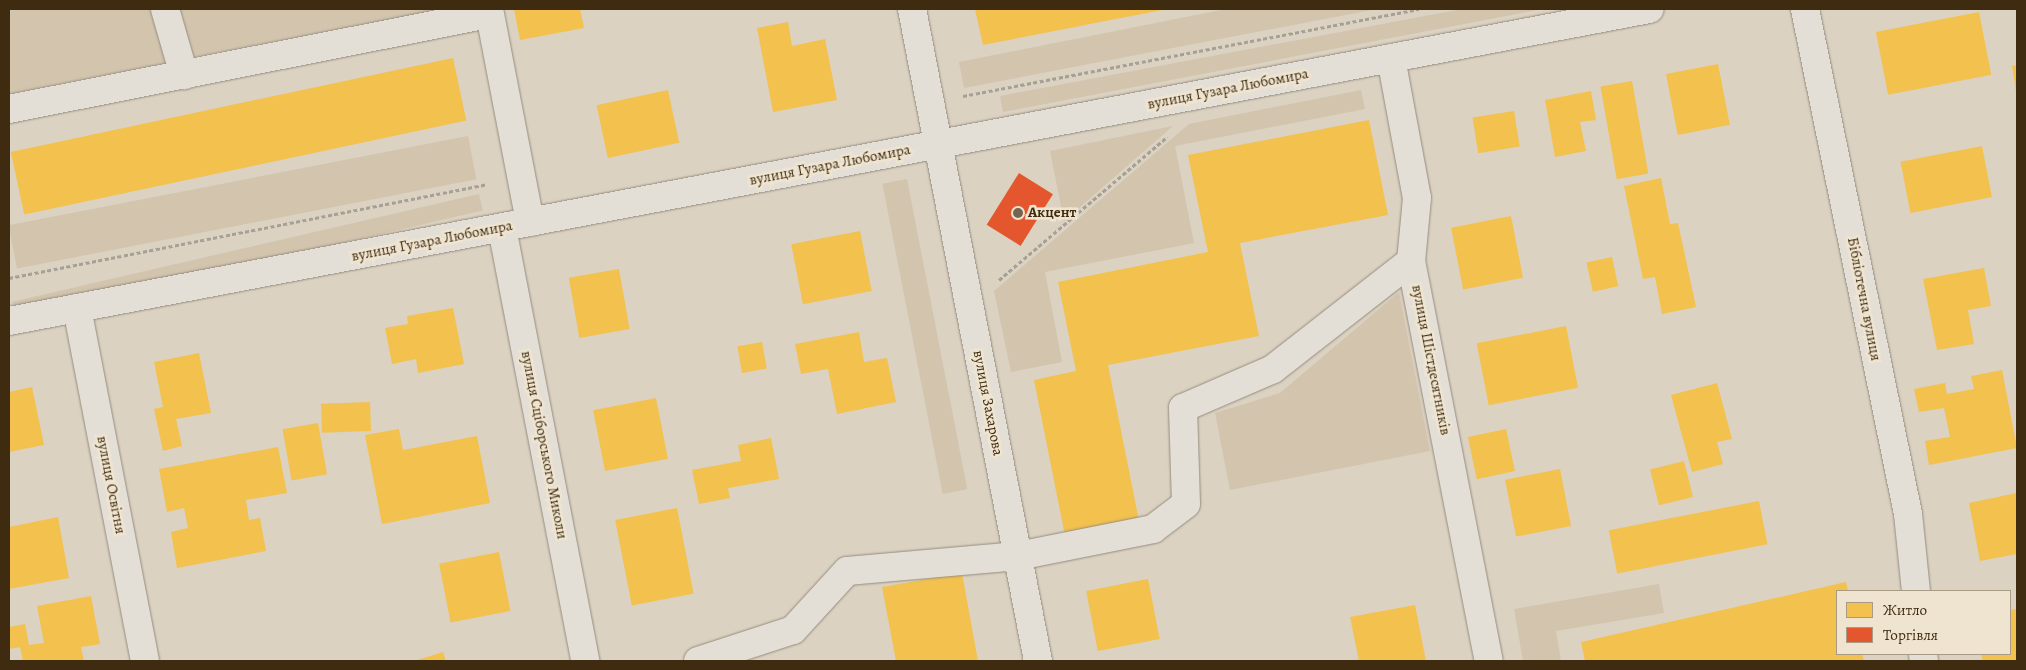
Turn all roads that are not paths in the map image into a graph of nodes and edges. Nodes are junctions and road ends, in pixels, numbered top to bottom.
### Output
1 (165, 9) edge
2 (912, 9) edge
3 (1650, 9) edge
4 (1806, 9) edge
5 (489, 12) edge
6 (1391, 58) junction
7 (184, 74) junction
8 (9, 109) edge
9 (939, 144) junction
10 (530, 222) junction
11 (502, 228) junction
12 (1411, 260) junction
13 (77, 308) junction
14 (9, 321) edge
15 (1018, 556) junction
16 (1916, 590) edge
17 (145, 661) edge
18 (585, 661) edge
19 (698, 661) edge
20 (1038, 661) edge
21 (1489, 661) edge

1 - 7 street
2 - 9 street, вулиця Захарова
3 - 6 street, вулиця Гузара Любомира
4 - 16 street, Бібліотечна вулиця
5 - 7 street
5 - 10 street
6 - 9 street, вулиця Гузара Любомира
6 - 12 street, вулиця Шістдесятників
7 - 8 street
9 - 10 street, вулиця Гузара Любомира
9 - 15 street, вулиця Захарова
10 - 11 street, вулиця Гузара Любомира
11 - 13 street, вулиця Гузара Любомира
11 - 18 street, вулиця Сціборського Миколи
12 - 15 street
12 - 21 street, вулиця Шістдесятників
13 - 14 street, вулиця Гузара Любомира
13 - 17 street, вулиця Освітня
15 - 19 street
15 - 20 street, вулиця Захарова

